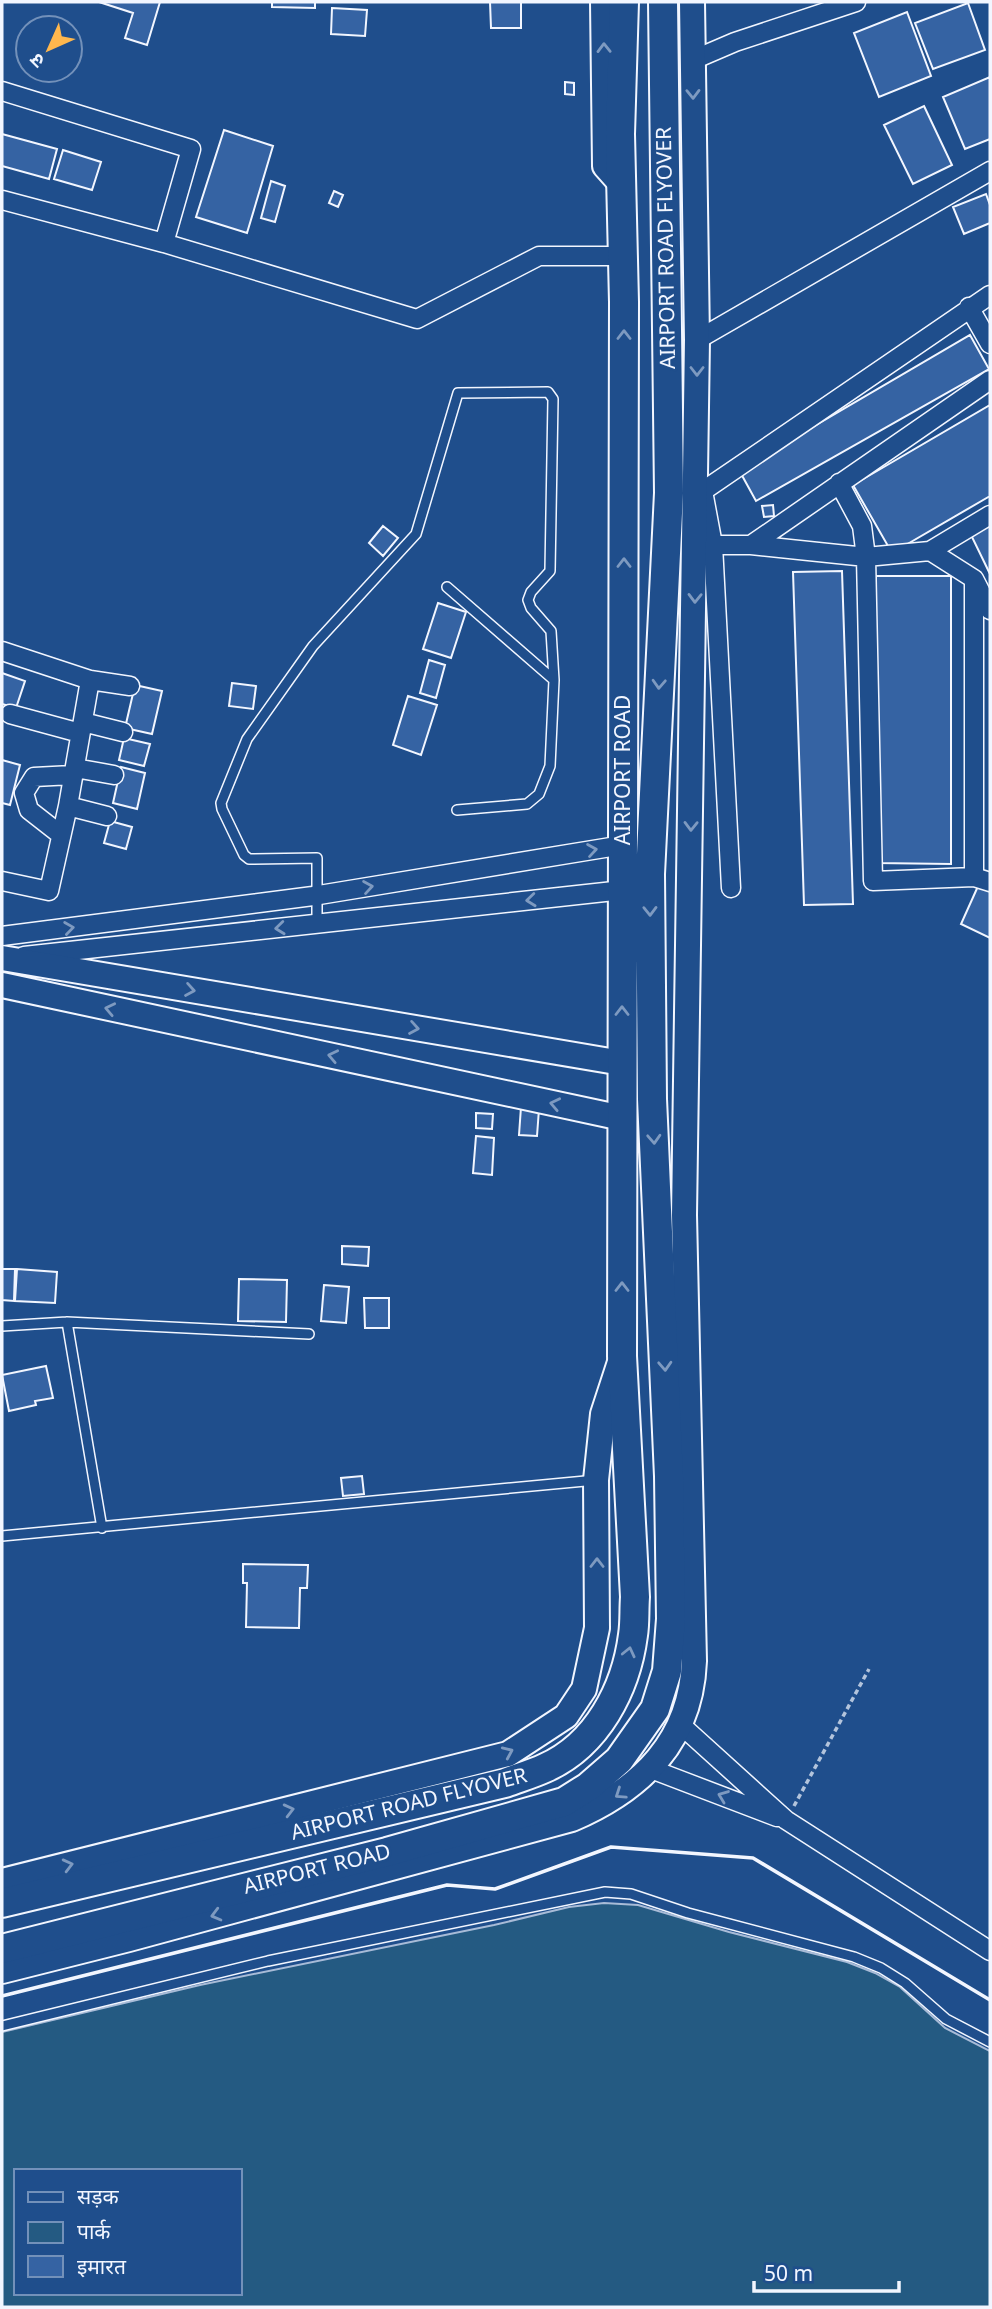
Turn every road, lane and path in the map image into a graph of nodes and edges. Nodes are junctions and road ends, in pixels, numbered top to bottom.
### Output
1 (603, 2) edge
2 (624, 2) edge
3 (663, 2) edge
4 (692, 2) edge
5 (856, 2) edge
6 (692, 60) junction
7 (2, 91) edge
8 (990, 172) edge
9 (621, 184) junction
10 (2, 200) edge
11 (164, 243) junction
12 (623, 256) junction
13 (990, 295) edge
14 (969, 307) junction
15 (697, 340) junction
16 (990, 344) edge
17 (990, 380) edge
18 (839, 483) junction
19 (689, 492) junction
20 (990, 516) edge
21 (713, 545) junction
22 (751, 545) junction
23 (930, 551) junction
24 (866, 557) junction
25 (974, 579) junction
26 (447, 587) dead end
27 (990, 610) edge
28 (2, 650) edge
29 (90, 680) junction
30 (554, 680) junction
31 (130, 686) dead end
32 (10, 714) dead end
33 (82, 728) junction
34 (123, 732) dead end
35 (73, 771) junction
36 (114, 775) dead end
37 (68, 806) junction
38 (457, 810) dead end
39 (107, 816) dead end
40 (61, 835) junction
41 (623, 845) junction
42 (982, 880) edge
43 (2, 881) edge
44 (731, 888) dead end
45 (623, 890) junction
46 (317, 895) junction
47 (317, 924) junction
48 (2, 936) edge
49 (2, 959) edge
50 (2, 985) edge
51 (622, 1063) junction
52 (622, 1118) junction
53 (67, 1322) junction
54 (2, 1326) edge
55 (309, 1334) dead end
56 (622, 1356) junction
57 (596, 1479) junction
58 (103, 1528) junction
59 (2, 1536) edge
60 (869, 1670) dead end
61 (681, 1725) junction
62 (651, 1769) junction
63 (786, 1820) junction
64 (2, 1881) edge
65 (2, 1903) edge
66 (2, 1949) edge
67 (990, 1951) edge
68 (2, 1971) edge
69 (2, 2026) edge
70 (990, 2042) edge

9 -> 1 street
2 - 9 main road, AIRPORT ROAD FLYOVER
3 - 19 main road, AIRPORT ROAD FLYOVER
4 - 6 street
5 - 6 street
6 -> 15 street
7 - 11 street
8 - 15 street
9 - 12 main road, AIRPORT ROAD
10 - 11 street
11 - 12 street
41 -> 12 main road, AIRPORT ROAD
13 - 14 street
14 - 16 street
14 - 19 street
15 -> 19 street
17 - 18 street
18 - 22 street
18 - 24 street
19 - 21 street
19 -> 61 street
19 -> 66 main road, AIRPORT ROAD
20 - 23 street
21 - 22 street
21 - 44 street
22 - 24 street
23 - 24 street
23 - 25 street
24 - 42 street
25 - 27 street
25 - 42 street
26 - 30 lane
28 - 29 street
29 - 31 street
29 - 33 street
30 - 38 lane
30 - 46 lane
32 - 33 street
33 - 34 street
33 - 35 street
35 - 36 street
35 - 37 street
35 - 40 street
37 - 39 street
37 - 40 street
40 - 43 street
41 - 45 main road, AIRPORT ROAD
46 -> 41 street
45 -> 47 street
51 -> 45 main road, AIRPORT ROAD
46 - 47 lane
48 -> 46 street
47 -> 49 street
49 -> 51 street
52 -> 50 street
51 - 52 main road, AIRPORT ROAD
56 -> 52 main road, AIRPORT ROAD
53 - 54 lane
53 - 55 lane
53 - 58 lane
56 - 57 street
65 -> 56 main road, AIRPORT ROAD FLYOVER
57 - 58 lane
64 -> 57 street
58 - 59 lane
60 - 63 path
61 - 62 street
61 - 63 street
63 -> 62 street
62 -> 68 street
63 - 67 street
69 - 70 lane

